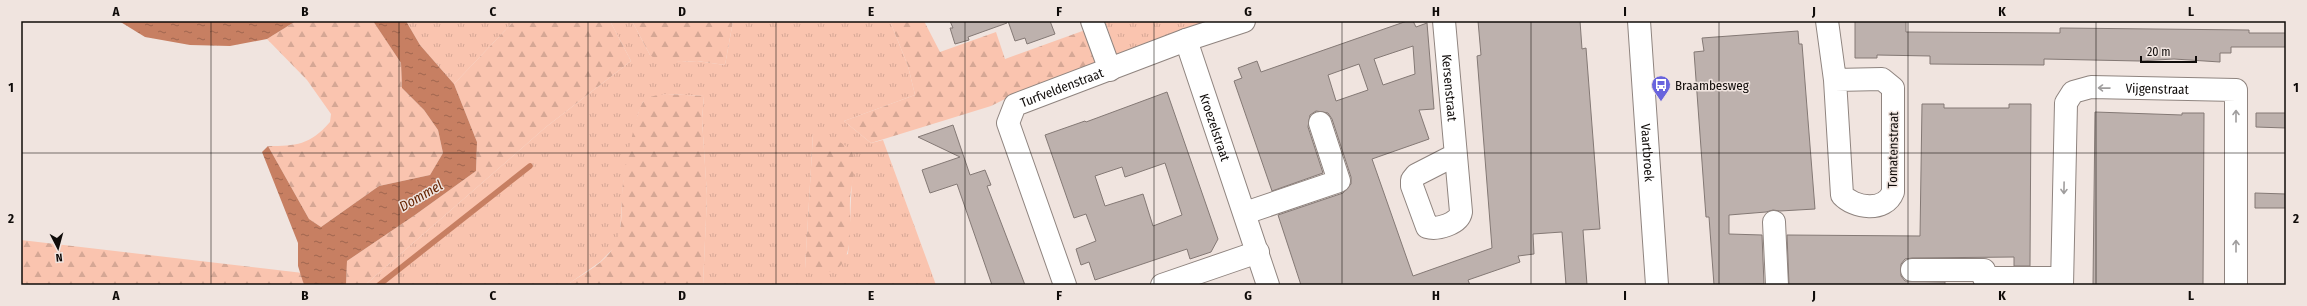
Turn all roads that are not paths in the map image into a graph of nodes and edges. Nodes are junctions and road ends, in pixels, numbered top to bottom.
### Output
1 (1092, 21) edge
2 (1244, 21) edge
3 (1444, 21) edge
4 (1639, 21) edge
5 (1827, 21) edge
6 (1186, 40) junction
7 (1110, 70) junction
8 (1835, 80) junction
9 (1320, 123) dead end
10 (1455, 155) dead end
11 (1245, 213) junction
12 (1774, 222) dead end
13 (1258, 252) junction
14 (1912, 270) dead end
15 (2062, 281) edge
16 (1065, 285) edge
17 (1162, 285) edge
18 (1268, 285) edge
19 (1657, 285) edge
20 (1777, 285) edge
21 (2236, 285) edge

1 - 7 street
2 - 6 street, Turfveldenstraat
3 - 10 street, Kersenstraat
4 - 19 street, Vaartbroek
5 - 8 street, Tomatenstraat
6 - 7 street, Turfveldenstraat
6 - 11 street, Kroezelstraat
7 - 16 street, Turfveldenstraat
8 - 8 street, Tomatenstraat
9 - 11 street
11 - 13 street, Kroezelstraat
12 - 20 street
13 - 17 street
13 - 18 street, Kroezelstraat
14 - 15 street, Vijgenstraat
21 -> 15 street, Vijgenstraat

